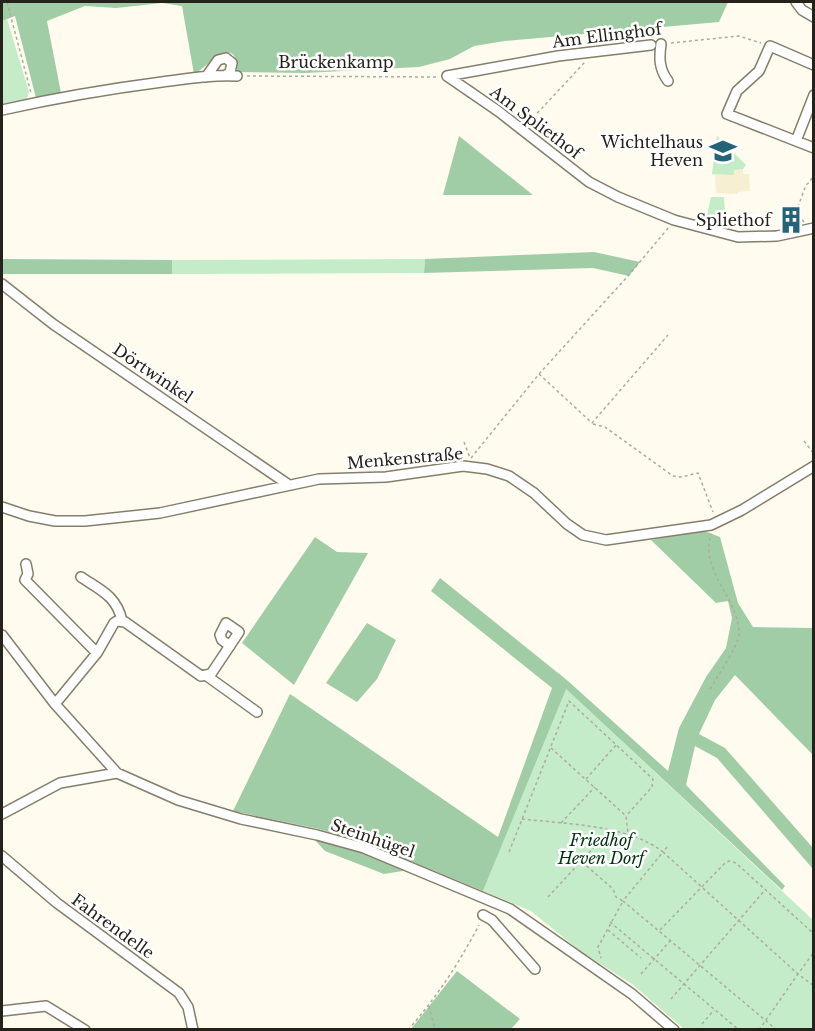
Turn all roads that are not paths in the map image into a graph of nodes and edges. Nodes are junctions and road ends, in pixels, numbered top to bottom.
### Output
1 (796, 2) edge
2 (813, 17) edge
3 (661, 44) road end
4 (651, 45) dead end
5 (813, 65) edge
6 (226, 75) junction
7 (206, 76) junction
8 (237, 76) road end
9 (447, 76) joint
10 (668, 81) dead end
11 (813, 95) edge
12 (2, 110) edge
13 (796, 141) junction
14 (813, 148) edge
15 (811, 228) edge
16 (2, 284) edge
17 (813, 466) edge
18 (289, 485) junction
19 (2, 507) edge
20 (26, 564) dead end
21 (81, 577) dead end
22 (122, 621) junction
23 (2, 635) edge
24 (230, 646) dead end
25 (97, 653) junction
26 (207, 676) junction
27 (55, 704) junction
28 (257, 712) dead end
29 (117, 773) junction
30 (2, 814) edge
31 (2, 856) edge
32 (489, 900) junction
33 (535, 969) dead end
34 (2, 1011) edge
35 (85, 1029) edge
36 (193, 1029) edge
37 (674, 1029) edge

1 - 2 street
3 - 10 street
4 - 9 street, Am Ellinghof
5 - 13 street
6 - 7 street
6 - 7 street
6 - 8 street
7 - 12 street
9 - 15 street, Am Spliethof
11 - 13 street
13 - 14 street
16 - 18 street, Dörtwinkel
17 - 18 street, Menkenstraße
18 - 19 street, Menkenstraße
20 - 25 street
21 - 22 street
22 - 25 street
22 - 26 street
23 - 27 street, Steinhügel
24 - 26 street
25 - 27 street
26 - 28 street
27 - 29 street, Steinhügel
29 - 30 street
29 - 32 street, Steinhügel
31 - 36 street, Fahrendelle
32 - 33 street
32 - 37 street, Steinhügel
34 - 35 street

